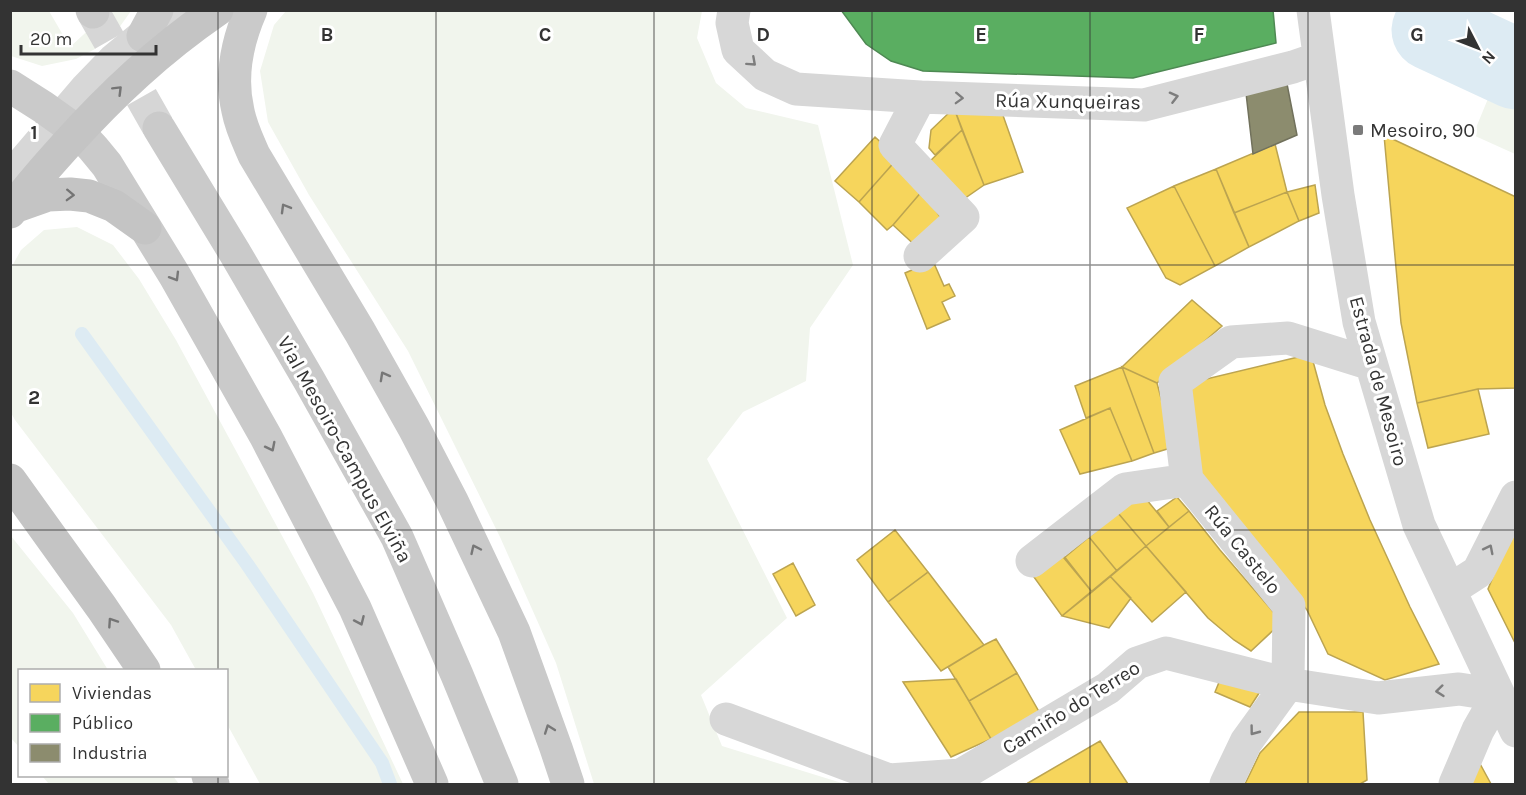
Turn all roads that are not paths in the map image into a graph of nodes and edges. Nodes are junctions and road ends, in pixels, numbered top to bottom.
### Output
1 (178, 10) edge
2 (217, 10) edge
3 (251, 10) edge
4 (734, 10) edge
5 (1313, 10) edge
6 (150, 23) edge
7 (1319, 58) junction
8 (10, 86) edge
9 (920, 97) junction
10 (69, 125) junction
11 (159, 128) tunnel mouth
12 (12, 199) edge
13 (145, 228) junction
14 (920, 256) dead end
15 (1371, 364) junction
16 (10, 480) edge
17 (1187, 480) junction
18 (1515, 497) edge
19 (1032, 561) dead end
20 (1450, 590) junction
21 (143, 669) edge
22 (1288, 684) junction
23 (1498, 695) junction
24 (726, 719) dead end
25 (1515, 731) edge
26 (432, 784) edge
27 (502, 784) edge
28 (568, 784) edge
29 (1226, 784) edge
30 (1455, 784) edge

1 - 6 street
10 -> 2 highway
28 -> 3 main road
4 -> 9 street, Rúa Xunqueiras
5 - 7 street, Estrada de Mesoiro
6 - 10 street
9 -> 7 street, Rúa Xunqueiras
7 - 15 street, Estrada de Mesoiro
8 - 10 main road
9 - 14 street
10 - 12 highway
10 - 13 main road
11 - 27 main road, Vial Mesoiro-Campus Elviña
12 -> 13 highway
13 -> 26 main road
15 - 17 street
15 - 20 street, Estrada de Mesoiro
21 -> 16 highway
17 - 19 street
17 - 22 street, Rúa Castelo
20 -> 18 street
20 - 23 street, Estrada de Mesoiro
23 -> 22 street, Camiño do Terreo
22 - 24 street, Camiño do Terreo
22 -> 29 street
23 - 25 street, Estrada de Mesoiro
23 - 30 street

